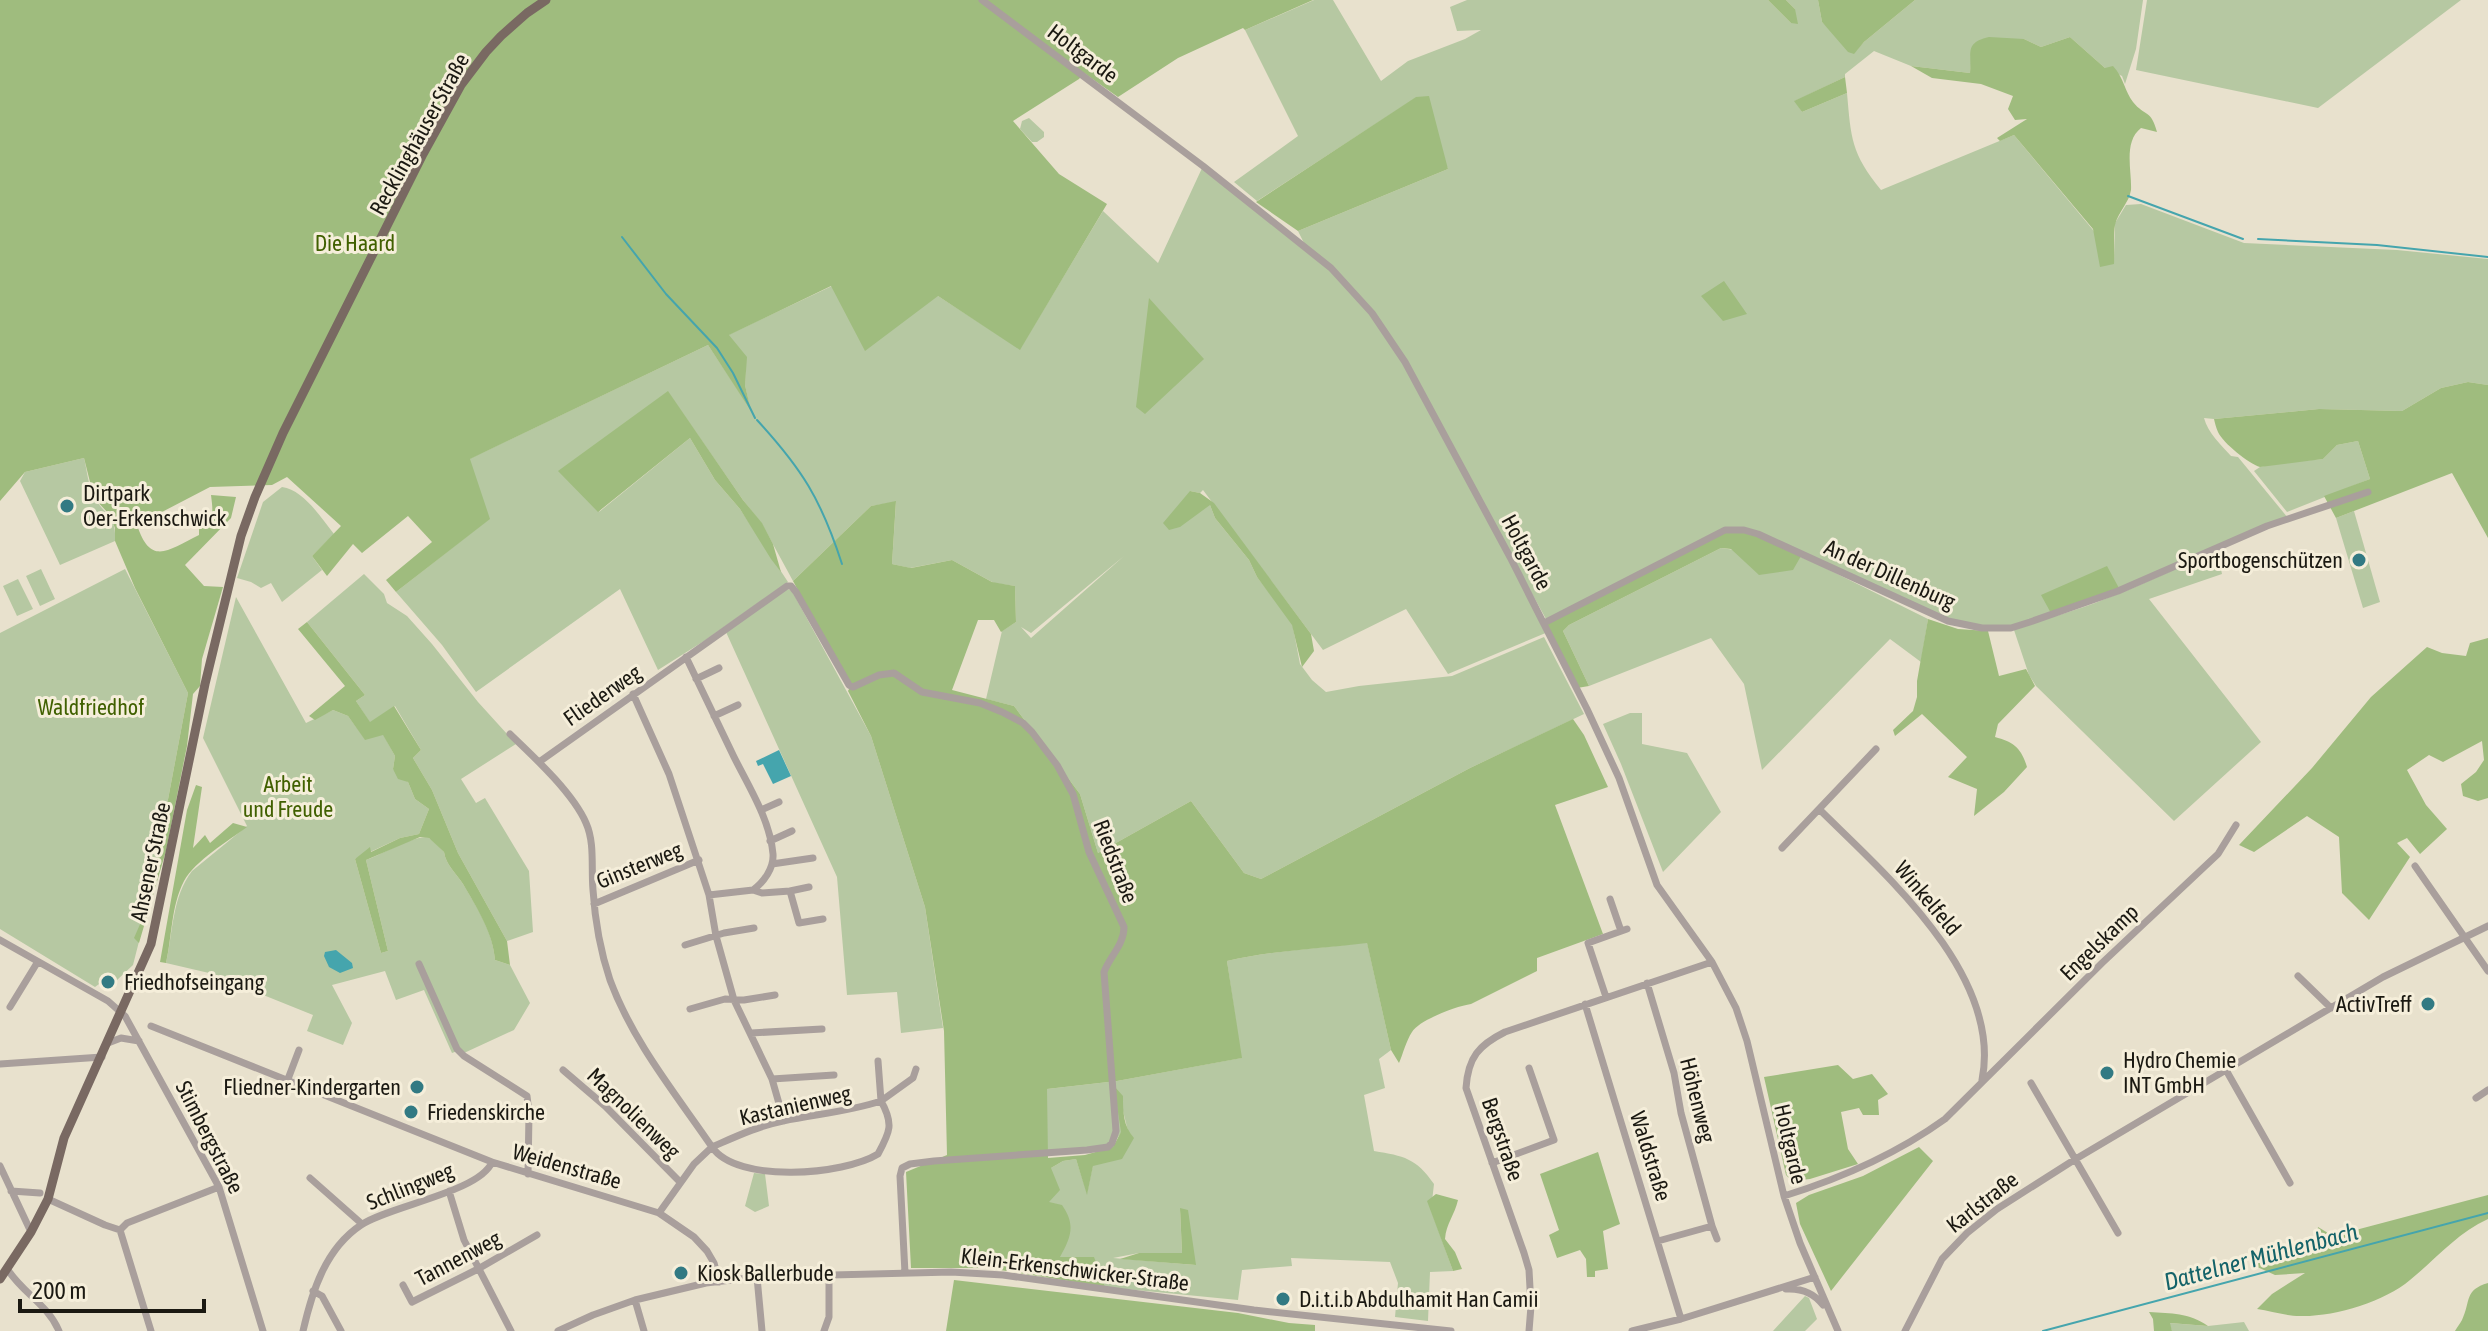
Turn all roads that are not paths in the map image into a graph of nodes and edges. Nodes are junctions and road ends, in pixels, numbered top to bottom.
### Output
1 (546, 0) edge
2 (982, 0) edge
3 (283, 433) joint
4 (2368, 492) dead end
5 (796, 592) joint
6 (1544, 623) junction
7 (686, 657) junction
8 (719, 668) dead end
9 (696, 679) junction
10 (633, 694) junction
11 (738, 705) dead end
12 (714, 716) junction
13 (510, 734) dead end
14 (1876, 749) dead end
15 (539, 762) junction
16 (779, 802) dead end
17 (761, 810) junction
18 (1820, 810) junction
19 (2236, 825) dead end
20 (792, 831) dead end
21 (770, 841) junction
22 (1782, 848) dead end
23 (813, 858) dead end
24 (699, 860) junction
25 (772, 864) junction
26 (2415, 866) dead end
27 (809, 887) dead end
28 (753, 890) junction
29 (790, 891) junction
30 (709, 895) junction
31 (1610, 899) dead end
32 (594, 904) junction
33 (823, 919) dead end
34 (2488, 926) edge
35 (754, 928) dead end
36 (716, 936) junction
37 (2464, 936) junction
38 (0, 940) edge
39 (685, 945) dead end
40 (1712, 962) junction
41 (37, 963) junction
42 (419, 964) dead end
43 (2488, 971) edge
44 (2298, 976) dead end
45 (1647, 983) junction
46 (775, 995) dead end
47 (1606, 997) junction
48 (734, 1000) junction
49 (1585, 1004) junction
50 (10, 1007) dead end
51 (2331, 1008) junction
52 (690, 1009) dead end
53 (122, 1012) junction
54 (151, 1026) dead end
55 (822, 1029) dead end
56 (751, 1033) junction
57 (139, 1041) junction
58 (108, 1043) junction
59 (299, 1050) dead end
60 (102, 1057) junction
61 (878, 1061) dead end
62 (0, 1064) edge
63 (1529, 1068) dead end
64 (916, 1069) dead end
65 (563, 1070) dead end
66 (2226, 1070) junction
67 (834, 1075) dead end
68 (288, 1079) junction
69 (772, 1079) junction
70 (1982, 1082) junction
71 (2031, 1083) dead end
72 (2488, 1090) edge
73 (2476, 1098) dead end
74 (881, 1101) junction
75 (784, 1121) junction
76 (712, 1147) junction
77 (2074, 1160) junction
78 (492, 1162) junction
79 (1492, 1163) junction
80 (0, 1166) edge
81 (528, 1174) junction
82 (310, 1178) dead end
83 (680, 1182) junction
84 (2290, 1183) dead end
85 (219, 1187) junction
86 (11, 1191) junction
87 (449, 1191) junction
88 (44, 1196) junction
89 (1784, 1196) junction
90 (659, 1213) junction
91 (362, 1224) junction
92 (1712, 1226) junction
93 (120, 1230) junction
94 (31, 1232) junction
95 (2118, 1233) dead end
96 (537, 1235) dead end
97 (1717, 1239) dead end
98 (1658, 1241) junction
99 (478, 1269) junction
100 (8, 1270) junction
101 (905, 1273) junction
102 (829, 1275) junction
103 (757, 1277) junction
104 (0, 1279) edge
105 (1816, 1280) junction
106 (719, 1282) junction
107 (403, 1285) dead end
108 (1795, 1288) junction
109 (1776, 1290) junction
110 (313, 1291) junction
111 (635, 1300) junction
112 (1832, 1317) junction
113 (1681, 1319) junction
114 (59, 1331) edge
115 (151, 1331) edge
116 (263, 1331) edge
117 (303, 1331) edge
118 (341, 1331) edge
119 (511, 1331) edge
120 (558, 1331) edge
121 (644, 1331) edge
122 (762, 1331) edge
123 (824, 1331) edge
124 (1451, 1331) edge
125 (1529, 1331) edge
126 (1632, 1331) edge
127 (1838, 1331) edge
128 (1905, 1331) edge

1 - 3 main road, Recklinghäuser Straße
2 - 6 street, Holtgarde
3 - 53 main road, Ahsener Straße
4 - 6 street, An der Dillenburg
5 - 7 street, Fliederweg
5 - 101 street, Riedstraße
6 - 40 street, Holtgarde
7 - 9 street
7 - 10 street, Fliederweg
8 - 9 street
9 - 12 street
10 - 15 street, Fliederweg
10 - 24 street
11 - 12 street
12 - 17 street
13 - 15 street
14 - 18 street
15 - 32 street
16 - 17 street
17 - 21 street
18 - 22 street
18 - 70 street, Winkelfeld
19 - 70 street, Engelskamp
20 - 21 street
21 - 25 street
23 - 25 street
24 - 30 street
24 - 32 street, Ginsterweg
25 - 28 street
26 - 37 street
27 - 29 street
28 - 29 street
28 - 30 street
29 - 33 street
30 - 36 street
31 - 47 street
32 - 76 street
34 - 37 street, Karlstraße
35 - 36 street
36 - 39 street
36 - 48 street
37 - 43 street
37 - 51 street, Karlstraße
38 - 41 street
40 - 45 street, Bergstraße
40 - 89 street, Holtgarde
41 - 50 street
41 - 53 street
42 - 81 street
44 - 51 street
45 - 47 street, Bergstraße
45 - 92 street, Höhenweg
46 - 48 street
47 - 49 street, Bergstraße
48 - 52 street
48 - 56 street
49 - 79 street, Bergstraße
49 - 98 street, Waldstraße
51 - 66 street, Karlstraße
53 - 57 street, Stimbergstraße
53 - 58 main road, Ahsener Straße
54 - 68 street, Weidenstraße
55 - 56 street
56 - 69 street
57 - 58 street
57 - 85 street, Stimbergstraße
58 - 60 main road, Ahsener Straße
59 - 68 street
60 - 62 street
60 - 88 main road, Ahsener Straße
61 - 74 street, Kastanienweg
63 - 79 street
64 - 74 street, Kastanienweg
65 - 83 street, Magnolienweg
66 - 77 street, Karlstraße
66 - 84 street
67 - 69 street
68 - 78 street, Weidenstraße
69 - 75 street
70 - 89 street
71 - 77 street
72 - 73 street
74 - 75 street, Kastanienweg
74 - 76 street, Kastanienweg
75 - 76 street, Kastanienweg
76 - 83 street
77 - 95 street
77 - 128 street, Karlstraße
78 - 81 street, Weidenstraße
78 - 87 street, Schlingweg
79 - 125 street, Bergstraße
80 - 86 street
81 - 90 street, Weidenstraße
82 - 91 street
83 - 90 street
85 - 93 street
85 - 116 street, Stimbergstraße
86 - 88 street
86 - 94 street
87 - 91 street, Schlingweg
87 - 99 street
88 - 93 street
88 - 94 main road, Ahsener Straße
89 - 105 street, Holtgarde
90 - 106 street, Weidenstraße
91 - 110 street, Schlingweg
92 - 97 street, Höhenweg
92 - 98 street
93 - 115 street
94 - 100 main road, Ahsener Straße
96 - 99 street, Tannenweg
98 - 113 street, Waldstraße
99 - 107 street, Tannenweg
99 - 119 street
100 - 104 main road, Ahsener Straße
100 - 114 street
101 - 102 street, Klein-Erkenschwicker-Straße
101 - 124 street, Klein-Erkenschwicker-Straße
102 - 103 street, Klein-Erkenschwicker-Straße
102 - 123 street
103 - 106 street, Klein-Erkenschwicker-Straße
103 - 122 street
105 - 108 street
105 - 109 street
105 - 112 street, Holtgarde
106 - 111 street, Klein-Erkenschwicker-Straße
108 - 109 street
108 - 112 street
109 - 113 street
110 - 117 street, Schlingweg
110 - 118 street
111 - 120 street, Klein-Erkenschwicker-Straße
111 - 121 street
112 - 127 street, Holtgarde
113 - 126 street

